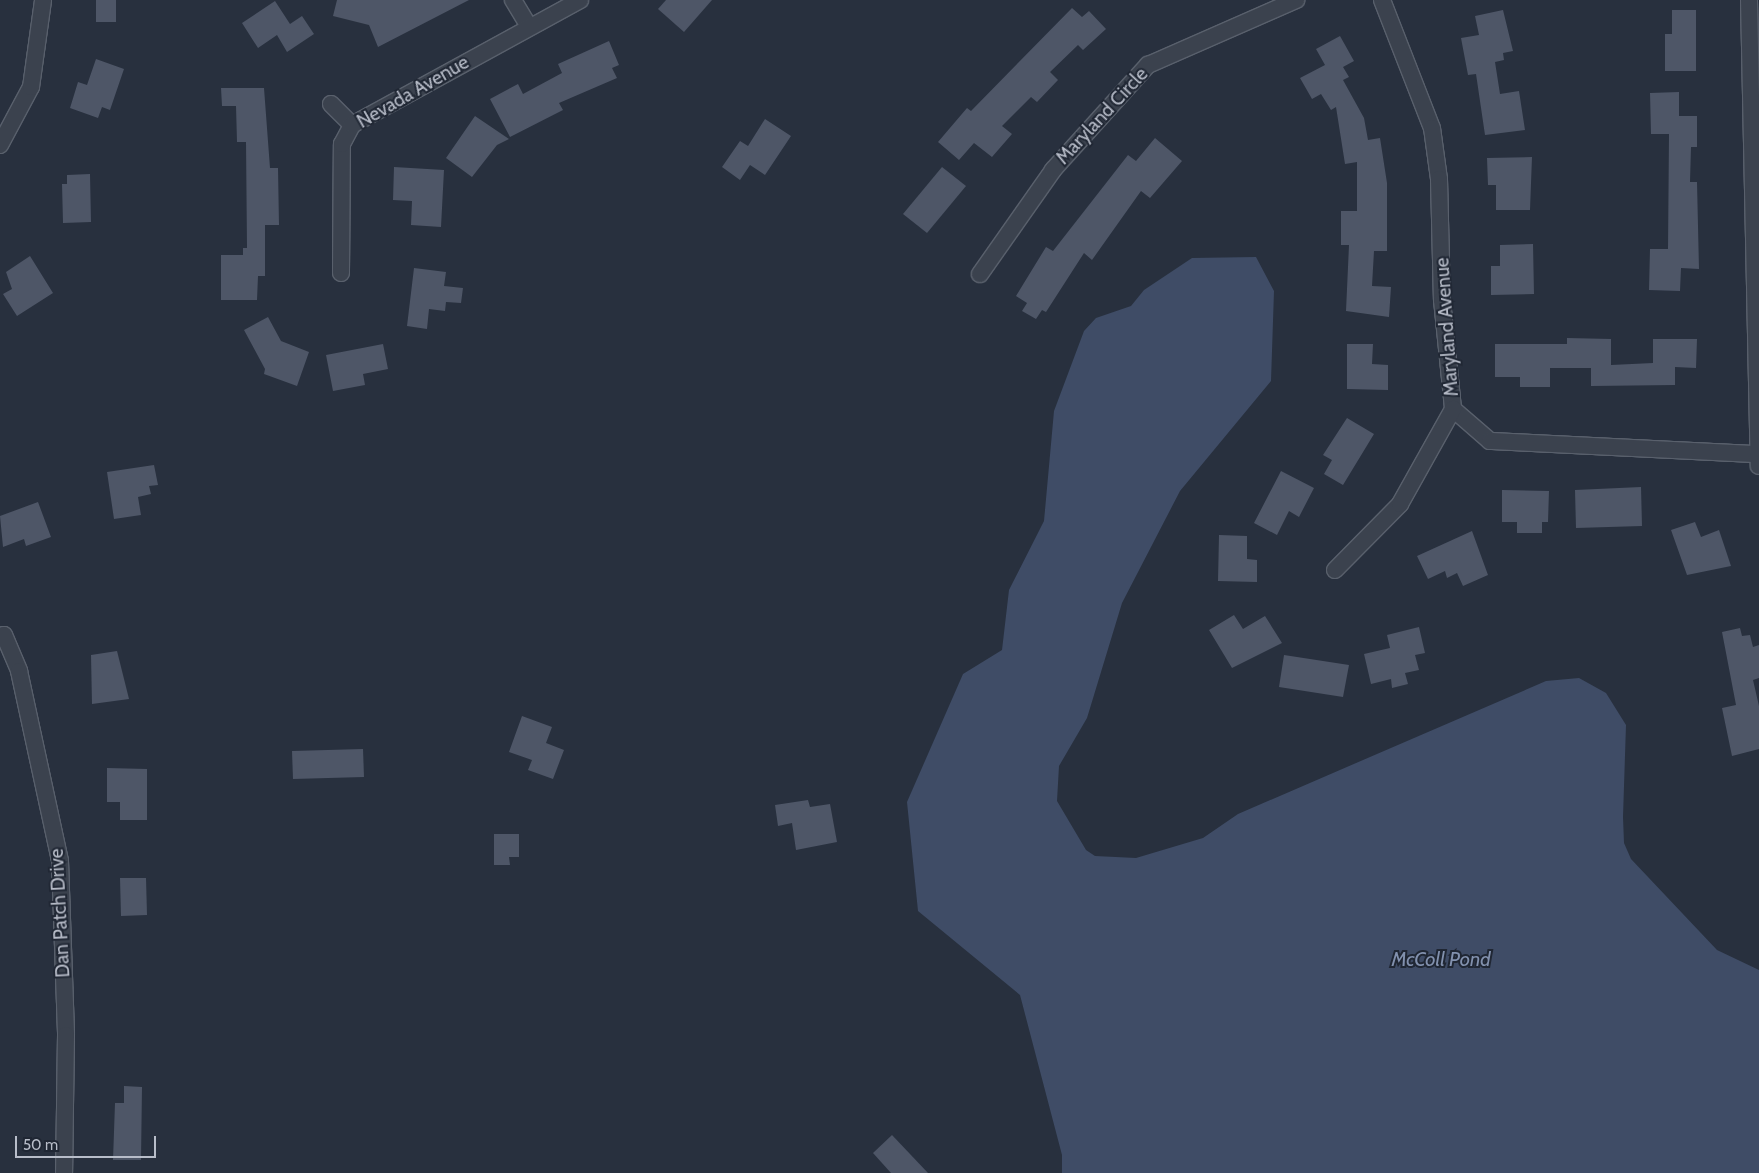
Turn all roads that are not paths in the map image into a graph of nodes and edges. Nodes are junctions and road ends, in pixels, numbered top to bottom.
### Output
1 (43, 0) edge
2 (513, 0) edge
3 (580, 0) edge
4 (1296, 0) edge
5 (1382, 0) edge
6 (1749, 0) edge
7 (529, 27) junction
8 (331, 104) dead end
9 (352, 125) junction
10 (0, 145) edge
11 (341, 273) dead end
12 (980, 274) dead end
13 (1453, 409) junction
14 (1758, 460) edge
15 (1335, 570) dead end
16 (0, 636) edge
17 (64, 1173) edge

1 - 10 street
2 - 7 street
3 - 7 street, Nevada Avenue
4 - 12 street, Maryland Circle
5 - 13 street, Maryland Avenue
6 - 14 street
7 - 9 street, Nevada Avenue
8 - 9 street
9 - 11 street, Nevada Avenue
13 - 14 street, Maryland Avenue
13 - 15 street
16 - 17 street, Dan Patch Drive

